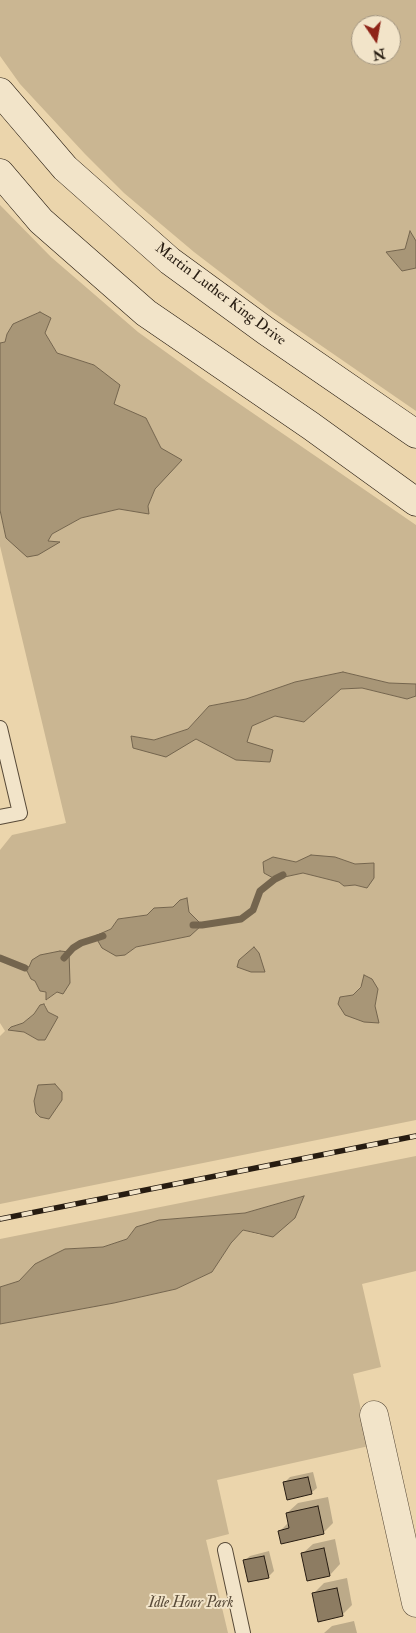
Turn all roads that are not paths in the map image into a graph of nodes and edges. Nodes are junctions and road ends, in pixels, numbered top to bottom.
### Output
1 (0, 92) edge
2 (0, 173) edge
3 (416, 434) edge
4 (416, 502) edge
5 (0, 728) edge
6 (0, 817) edge
7 (374, 1415) dead end
8 (225, 1550) dead end
9 (416, 1603) edge
10 (243, 1633) edge

1 - 3 main road, Martin Luther King Drive
2 - 4 main road
5 - 6 lane
7 - 9 main road
8 - 10 lane

